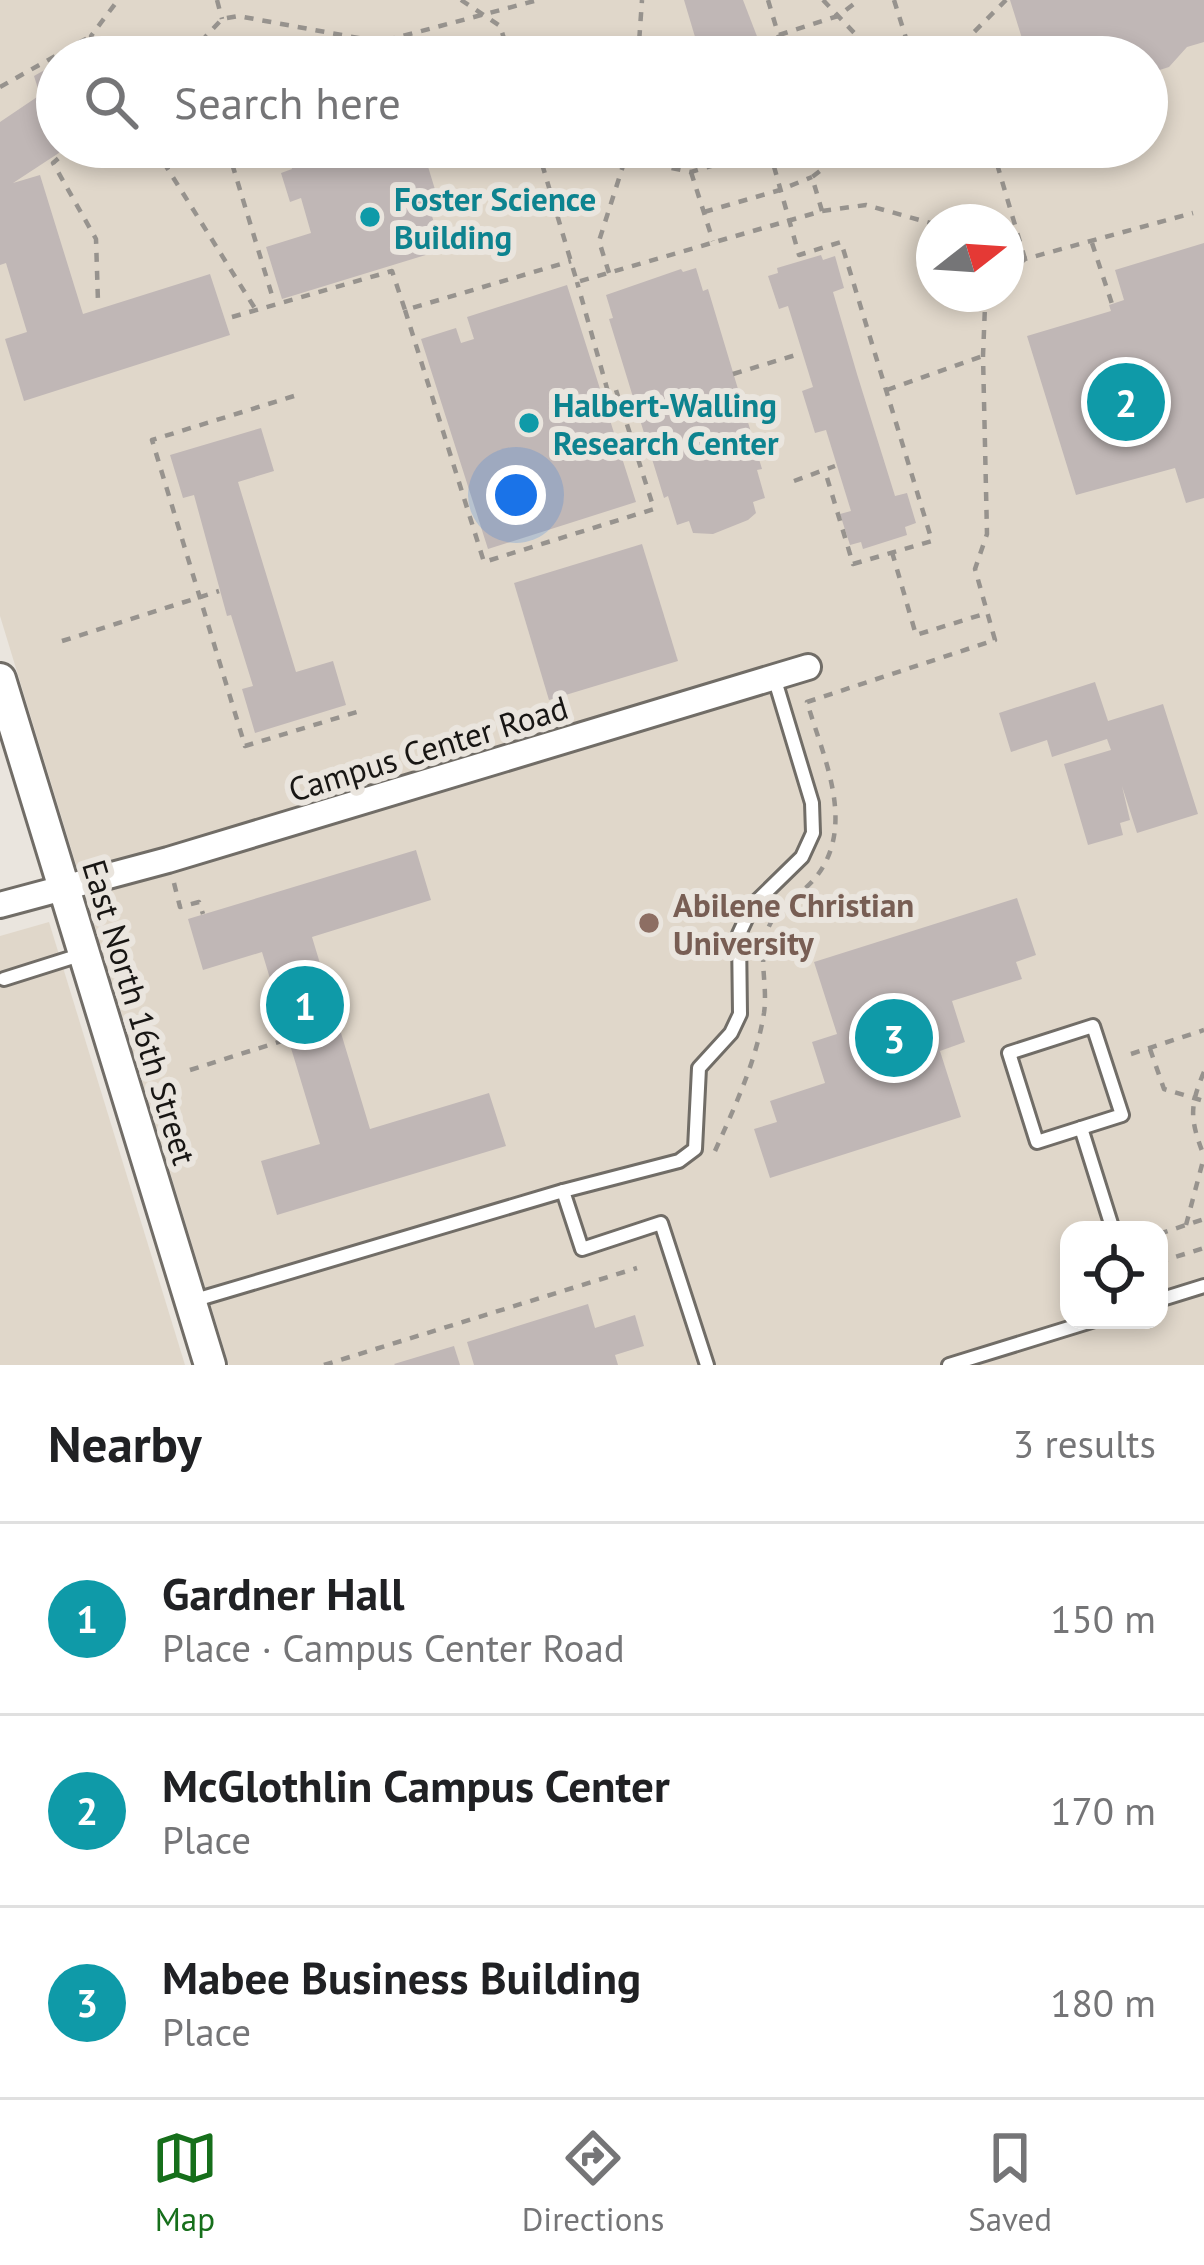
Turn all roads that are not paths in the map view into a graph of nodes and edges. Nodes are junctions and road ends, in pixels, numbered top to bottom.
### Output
1 (808, 667) dead end
2 (774, 677) junction
3 (0, 680) edge
4 (65, 886) junction
5 (0, 905) edge
6 (84, 953) junction
7 (4, 979) dead end
8 (1081, 1128) junction
9 (563, 1191) junction
10 (1110, 1221) edge
11 (1204, 1286) edge
12 (1168, 1297) edge
13 (190, 1301) junction
14 (1065, 1329) edge
15 (210, 1365) edge
16 (707, 1365) edge
17 (949, 1365) edge

1 - 2 street, Campus Center Road
2 - 4 street, Campus Center Road
2 - 9 lane
3 - 4 street, East North 16th Street
4 - 5 street, Campus Center Road
4 - 6 street, East North 16th Street
6 - 7 lane
6 - 13 street, East North 16th Street
8 - 8 lane
8 - 10 lane
9 - 13 lane
9 - 16 lane
11 - 12 lane
13 - 15 street, East North 16th Street
14 - 17 lane

